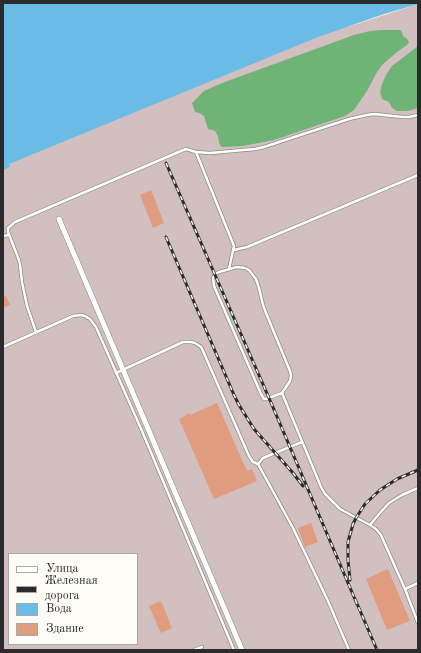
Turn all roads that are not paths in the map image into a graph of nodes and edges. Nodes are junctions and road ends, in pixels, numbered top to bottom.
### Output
1 (418, 115) edge
2 (196, 152) junction
3 (418, 175) edge
4 (59, 219) dead end
5 (9, 235) junction
6 (3, 236) edge
7 (234, 250) junction
8 (229, 269) junction
9 (36, 332) junction
10 (3, 347) edge
11 (123, 370) junction
12 (116, 373) junction
13 (282, 393) junction
14 (302, 442) junction
15 (258, 464) junction
16 (418, 488) edge
17 (370, 525) junction
18 (418, 584) edge
19 (406, 589) junction
20 (418, 624) edge
21 (202, 647) dead end
22 (194, 650) edge
23 (234, 650) edge
24 (242, 650) edge
25 (349, 650) edge

1 - 2 lane
2 - 5 lane
2 - 7 lane
3 - 7 lane
4 - 11 street
5 - 6 lane
5 - 9 lane
7 - 8 lane
8 - 13 lane
8 - 13 lane
9 - 10 lane
9 - 12 lane
11 - 12 lane
11 - 15 lane
11 - 24 street
12 - 23 lane
13 - 14 lane
14 - 15 lane
14 - 17 lane
15 - 25 lane
16 - 17 lane
17 - 19 lane
18 - 19 lane
19 - 20 lane
21 - 22 lane

